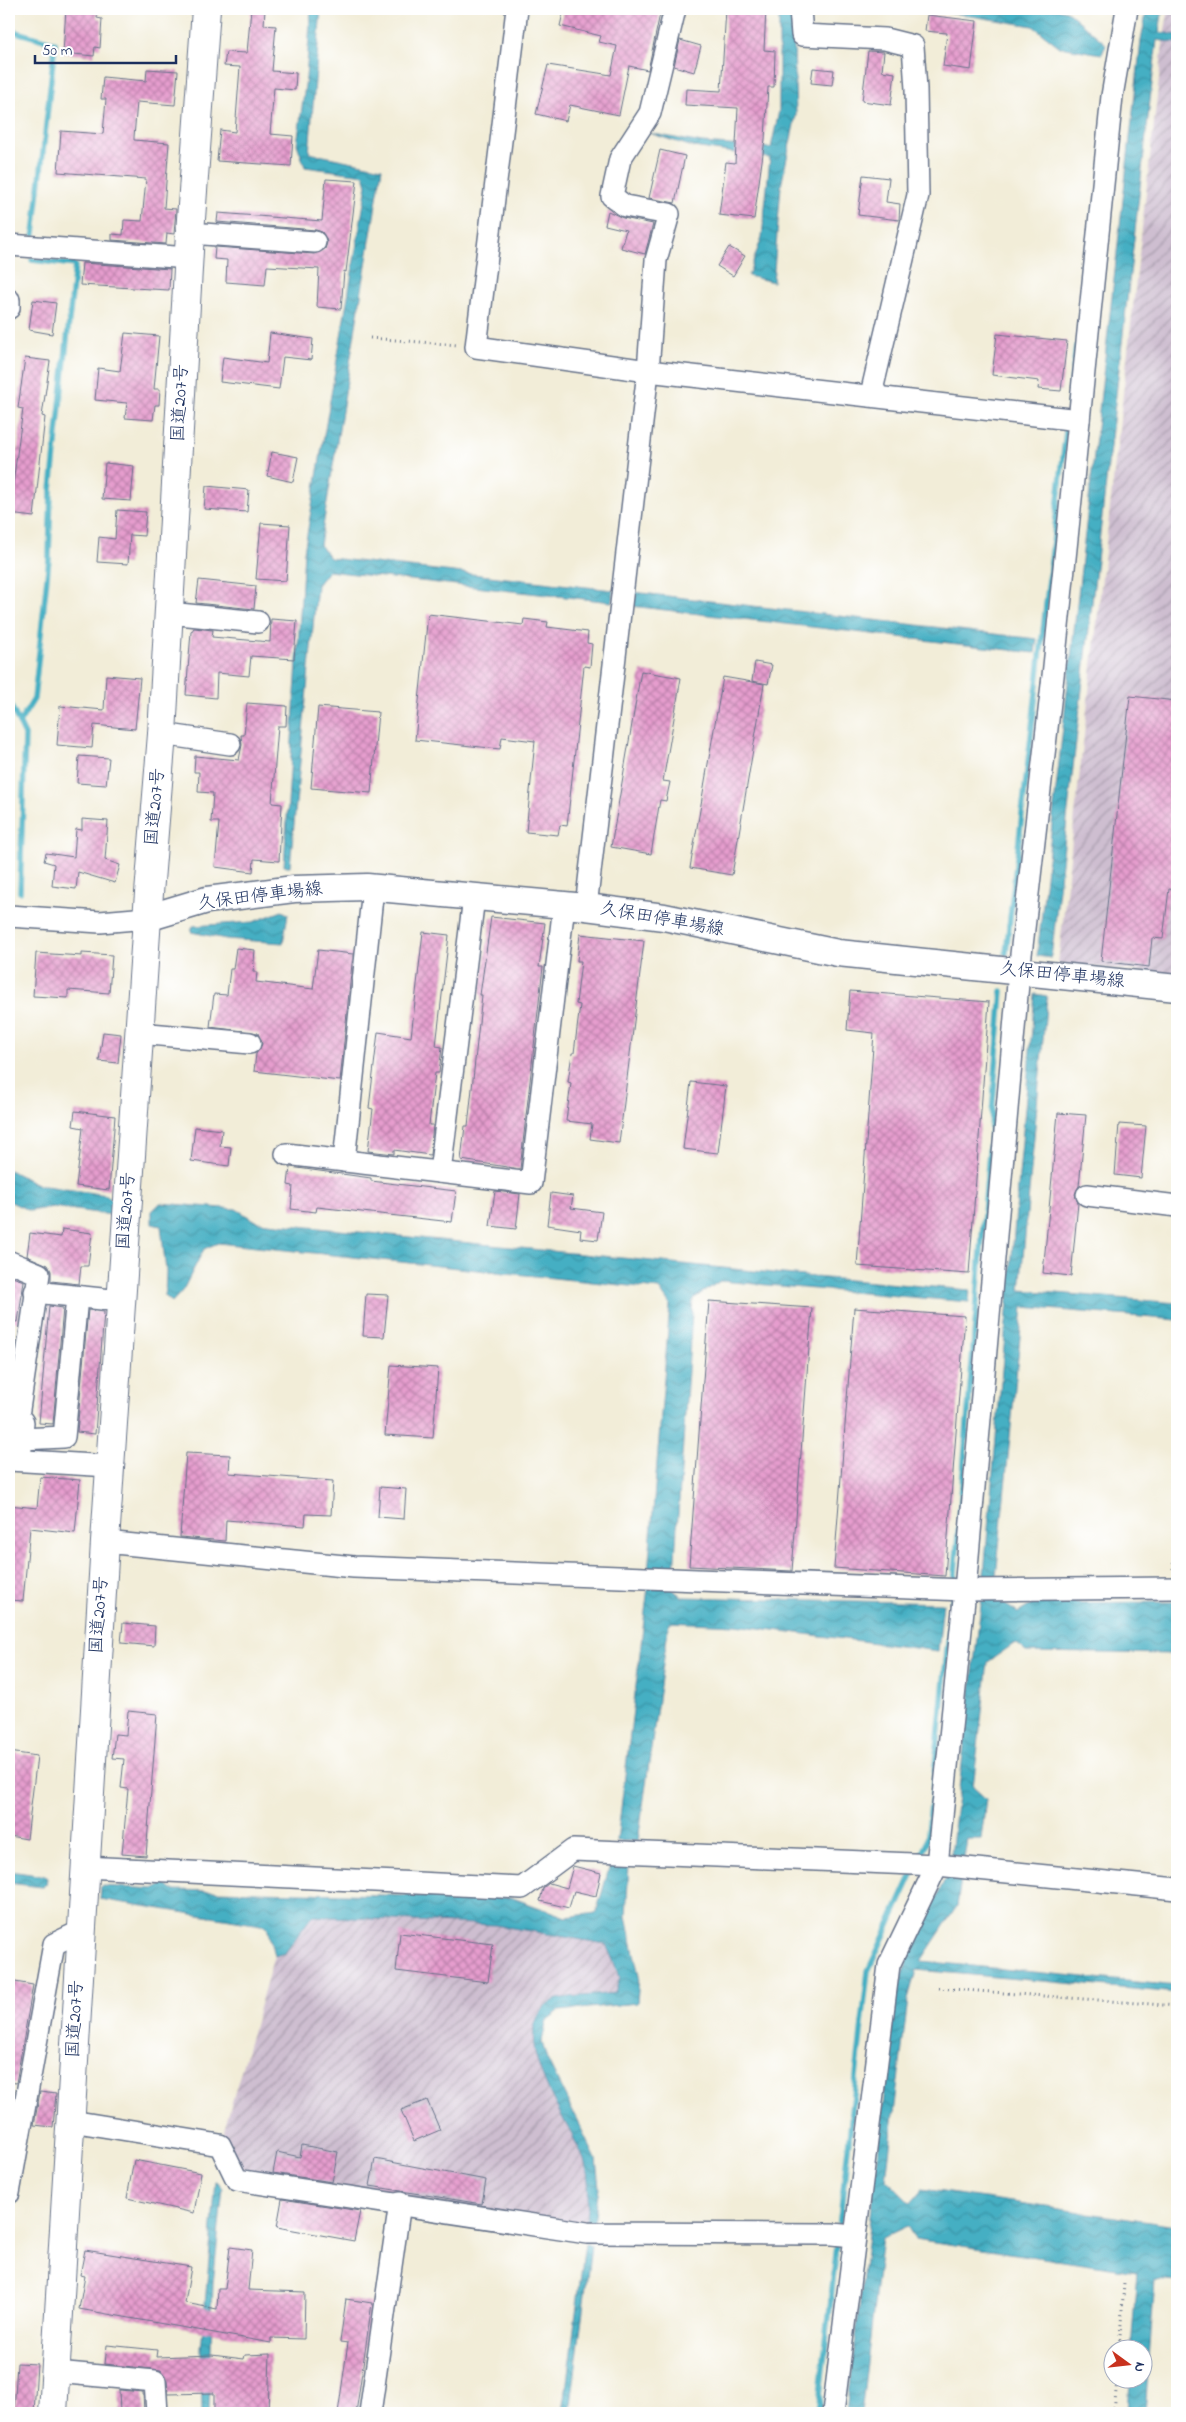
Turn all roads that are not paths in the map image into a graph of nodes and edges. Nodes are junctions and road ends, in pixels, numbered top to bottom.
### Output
1 (206, 9) edge
2 (517, 9) edge
3 (676, 9) edge
4 (800, 9) edge
5 (1127, 9) edge
6 (315, 242) dead end
7 (9, 245) edge
8 (189, 245) junction
9 (9, 300) edge
10 (9, 308) edge
11 (648, 371) junction
12 (877, 396) junction
13 (1079, 420) junction
14 (169, 613) junction
15 (258, 622) dead end
16 (162, 734) junction
17 (230, 744) dead end
18 (374, 888) junction
19 (474, 897) junction
20 (575, 906) junction
21 (9, 916) edge
22 (147, 918) junction
23 (1019, 972) junction
24 (1177, 988) edge
25 (139, 1033) junction
26 (250, 1042) dead end
27 (286, 1154) dead end
28 (344, 1161) junction
29 (440, 1172) junction
30 (1087, 1195) dead end
31 (1177, 1206) edge
32 (10, 1262) dead end
33 (35, 1292) junction
34 (77, 1296) junction
35 (121, 1301) junction
36 (21, 1439) junction
37 (14, 1460) edge
38 (110, 1466) junction
39 (105, 1542) junction
40 (1175, 1588) edge
41 (962, 1590) junction
42 (931, 1865) junction
43 (84, 1867) junction
44 (1177, 1888) edge
45 (81, 1931) junction
46 (71, 2122) junction
47 (10, 2188) edge
48 (400, 2203) junction
49 (844, 2235) junction
50 (56, 2372) junction
51 (53, 2413) edge
52 (156, 2413) edge
53 (370, 2413) edge
54 (833, 2413) edge

1 - 8 highway, 国道207号
2 - 11 street
3 - 11 street
4 - 12 street
5 - 13 street
6 - 8 street
7 - 8 street
8 - 14 highway, 国道207号
9 - 10 street
11 - 12 street
11 - 20 street
12 - 13 street
13 - 23 street
14 - 15 street
14 - 16 highway, 国道207号
16 - 17 street
16 - 22 highway, 国道207号
18 - 19 main road, 久保田停車場線
18 - 22 main road, 久保田停車場線
18 - 28 street
19 - 20 main road, 久保田停車場線
19 - 29 street
20 - 23 main road, 久保田停車場線
20 - 29 street
21 - 22 street
22 - 25 highway, 国道207号
23 - 24 main road, 久保田停車場線
23 - 41 street
25 - 26 street
25 - 35 highway, 国道207号
27 - 28 street
28 - 29 street
30 - 31 street
32 - 33 street
33 - 34 street
33 - 36 street
34 - 35 street
34 - 36 street
35 - 38 highway, 国道207号
36 - 37 street
37 - 38 street
38 - 39 highway, 国道207号
39 - 41 street
39 - 43 highway, 国道207号
40 - 41 street
41 - 42 street
42 - 43 street
42 - 44 street
42 - 49 street
43 - 45 highway, 国道207号
45 - 46 highway, 国道207号
45 - 47 street
46 - 48 street
46 - 50 highway, 国道207号
48 - 49 street
48 - 53 street
49 - 54 street
50 - 51 highway, 国道207号
50 - 52 street

